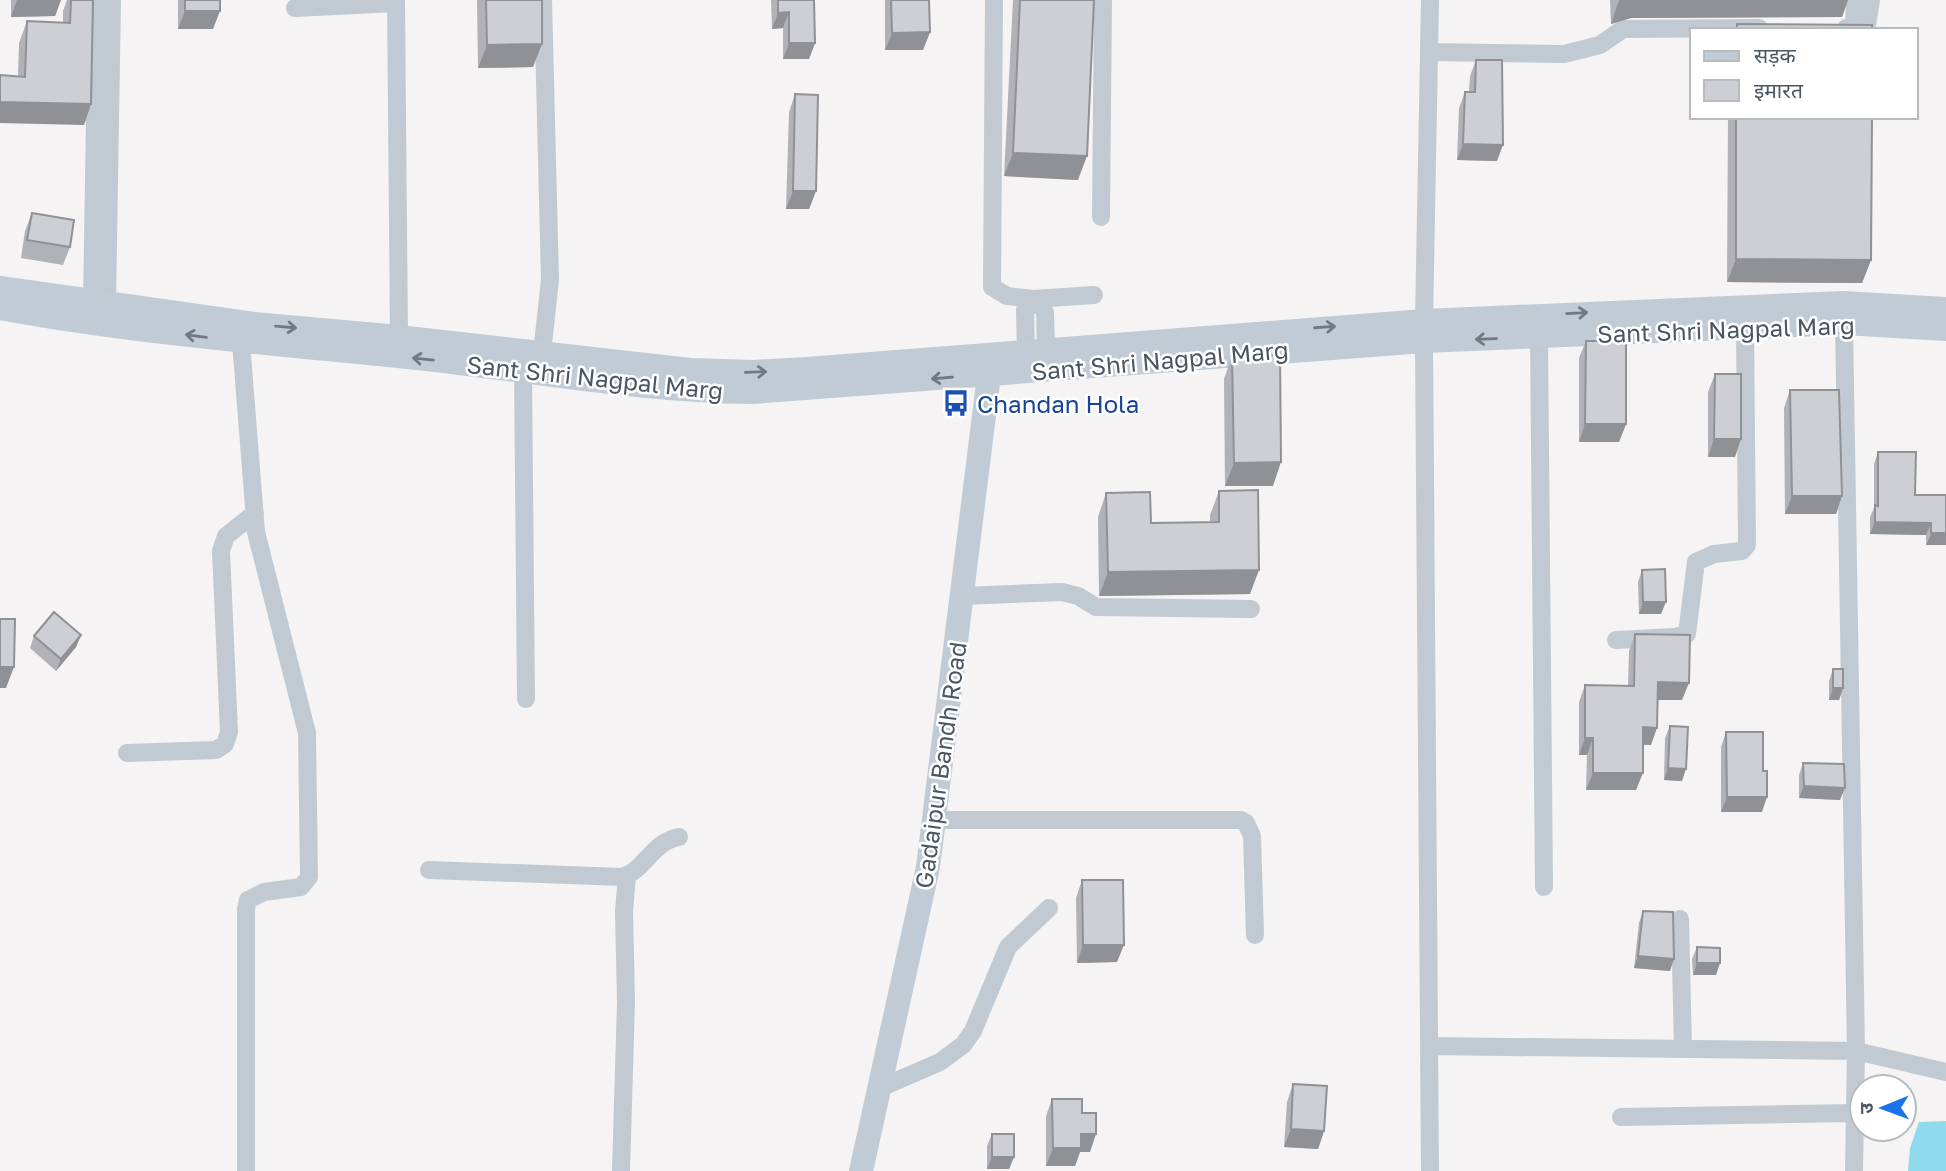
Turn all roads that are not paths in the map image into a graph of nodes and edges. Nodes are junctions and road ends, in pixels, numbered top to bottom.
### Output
1 (97, 0) edge
2 (112, 0) edge
3 (543, 0) edge
4 (995, 0) edge
5 (1102, 0) edge
6 (1430, 0) edge
7 (1855, 0) edge
8 (1871, 0) edge
9 (396, 1) edge
10 (295, 8) dead end
11 (1826, 28) edge
12 (1854, 28) junction
13 (1690, 29) edge
14 (1429, 52) junction
15 (1101, 217) dead end
16 (0, 288) edge
17 (1094, 295) dead end
18 (1032, 302) junction
19 (99, 303) junction
20 (0, 308) edge
21 (1946, 309) edge
22 (1844, 323) junction
23 (1745, 326) junction
24 (1946, 329) edge
25 (1424, 331) junction
26 (399, 337) junction
27 (1539, 337) junction
28 (241, 342) junction
29 (1036, 351) junction
30 (542, 353) junction
31 (991, 365) junction
32 (523, 370) junction
33 (255, 513) junction
34 (963, 596) junction
35 (1251, 609) dead end
36 (1616, 640) dead end
37 (526, 699) dead end
38 (127, 752) dead end
39 (934, 820) junction
40 (679, 837) dead end
41 (429, 870) dead end
42 (627, 876) junction
43 (1544, 887) dead end
44 (1049, 908) dead end
45 (1680, 919) dead end
46 (1255, 935) dead end
47 (1429, 1046) junction
48 (1683, 1049) junction
49 (1856, 1051) junction
50 (1946, 1072) edge
51 (1855, 1073) edge
52 (880, 1088) junction
53 (1848, 1114) edge
54 (1621, 1117) dead end
55 (1854, 1143) edge
56 (246, 1171) edge
57 (621, 1171) edge
58 (861, 1171) edge
59 (1430, 1171) edge
60 (1854, 1171) edge

1 - 19 street
2 - 19 street
3 - 30 street
4 - 18 street
5 - 15 street
6 - 14 street
7 - 12 street
8 - 12 street
9 - 10 street
9 - 26 street
11 - 12 street
13 - 14 street
14 - 25 street
16 - 19 main road, Sant Shri Nagpal Marg
17 - 18 street
18 - 29 street
19 -> 26 main road, Sant Shri Nagpal Marg
28 -> 20 main road, Sant Shri Nagpal Marg
25 -> 21 main road, Sant Shri Nagpal Marg
22 - 23 main road, Sant Shri Nagpal Marg
22 - 24 main road, Sant Shri Nagpal Marg
22 - 49 street
23 - 27 main road, Sant Shri Nagpal Marg
23 - 36 street
27 -> 25 main road, Sant Shri Nagpal Marg
29 -> 25 main road, Sant Shri Nagpal Marg
25 - 31 main road, Sant Shri Nagpal Marg
25 - 47 street
26 - 30 main road, Sant Shri Nagpal Marg
27 - 43 street
32 -> 28 main road, Sant Shri Nagpal Marg
28 - 33 street
29 - 31 main road, Sant Shri Nagpal Marg
30 -> 31 main road, Sant Shri Nagpal Marg
31 -> 32 main road, Sant Shri Nagpal Marg
31 - 34 main road, Gadaipur Bandh Road
32 - 37 street
33 - 38 street
33 - 56 street
34 - 35 street
34 - 39 main road, Gadaipur Bandh Road
39 - 46 street
39 - 52 main road, Gadaipur Bandh Road
40 - 42 street
41 - 42 street
42 - 57 street
44 - 52 street
45 - 48 street
47 - 48 street
47 - 59 street
48 - 49 street
49 - 50 street
49 - 51 street
52 - 58 main road, Gadaipur Bandh Road
53 - 54 street
55 - 60 street

